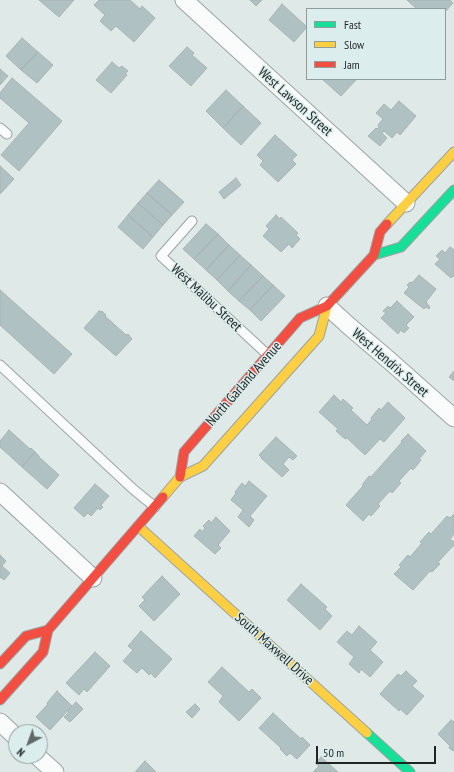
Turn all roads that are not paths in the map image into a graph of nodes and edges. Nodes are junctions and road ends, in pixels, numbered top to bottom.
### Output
1 (184, 0) edge
2 (0, 128) edge
3 (7, 134) dead end
4 (454, 152) edge
5 (454, 190) edge
6 (406, 203) junction
7 (192, 221) dead end
8 (374, 255) junction
9 (327, 306) junction
10 (268, 355) junction
11 (0, 365) edge
12 (454, 418) edge
13 (180, 477) junction
14 (0, 492) edge
15 (155, 507) junction
16 (138, 526) junction
17 (93, 578) junction
18 (48, 630) junction
19 (0, 664) edge
20 (0, 700) edge
21 (0, 722) edge
22 (8, 730) edge
23 (46, 764) edge
24 (55, 772) edge
25 (410, 772) edge

1 - 6 street, West Lawson Street
2 - 3 lane
4 - 6 main road, North Garland Avenue
5 - 8 main road
6 - 8 main road, North Garland Avenue
7 - 10 lane, West Malibu Street
8 - 9 main road, North Garland Avenue
9 - 10 main road, North Garland Avenue
9 - 12 street, West Hendrix Street
9 - 13 main road, North Garland Avenue
10 - 13 main road, North Garland Avenue
11 - 15 lane
13 - 15 main road, North Garland Avenue
14 - 17 street
15 - 16 main road, North Garland Avenue
16 - 17 main road, North Garland Avenue
16 - 25 main road, South Maxwell Drive
17 - 18 main road, North Garland Avenue
18 - 19 main road
18 - 20 main road, North Garland Avenue
21 - 22 street
23 - 24 street

